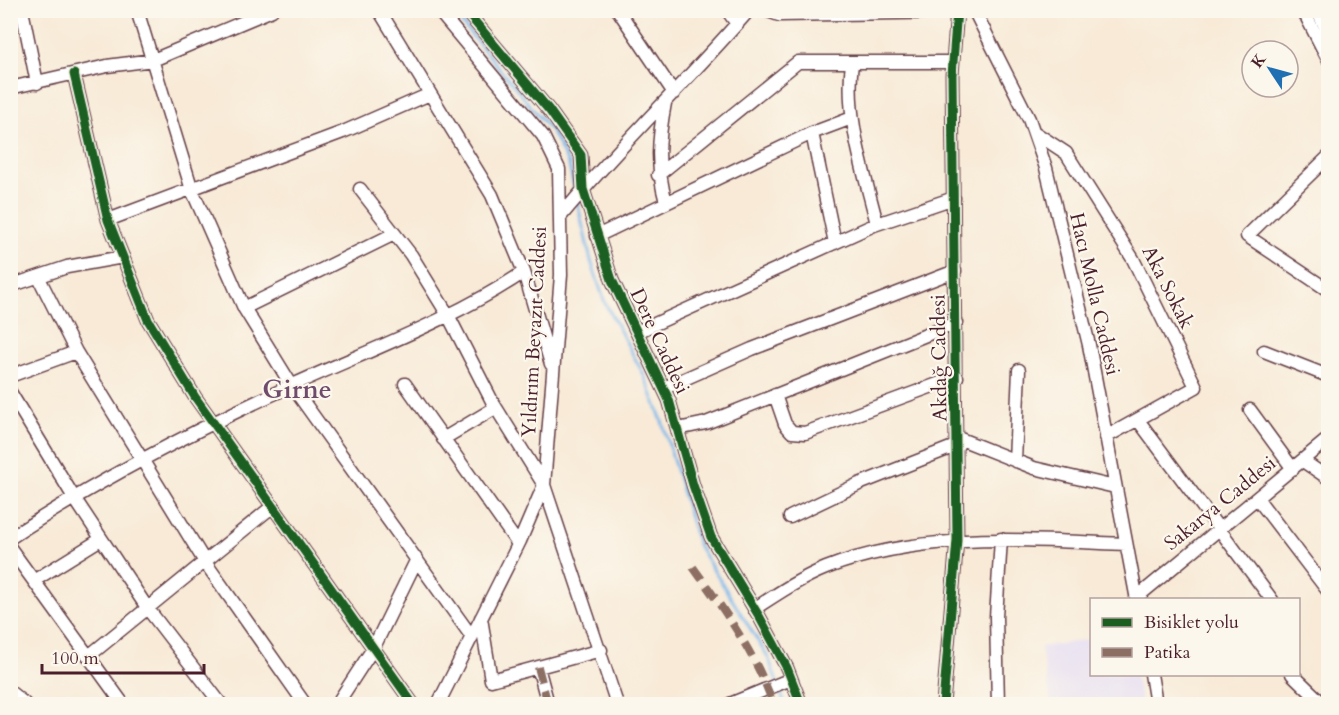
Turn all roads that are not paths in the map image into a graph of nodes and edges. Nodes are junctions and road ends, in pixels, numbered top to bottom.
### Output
1 (22, 10) edge
2 (137, 10) edge
3 (272, 10) edge
4 (379, 10) edge
5 (438, 10) edge
6 (465, 10) edge
7 (618, 10) edge
8 (727, 10) edge
9 (749, 10) edge
10 (765, 10) edge
11 (974, 10) edge
12 (1303, 10) edge
13 (957, 11) edge
14 (1317, 11) edge
15 (737, 24) junction
16 (1329, 33) edge
17 (1329, 59) edge
18 (153, 60) junction
19 (953, 62) junction
20 (852, 63) junction
21 (74, 74) junction
22 (37, 83) junction
23 (10, 88) edge
24 (430, 94) junction
25 (670, 98) junction
26 (852, 118) junction
27 (1034, 132) junction
28 (812, 133) junction
29 (1329, 157) edge
30 (658, 176) junction
31 (360, 189) dead end
32 (583, 189) junction
33 (192, 190) junction
34 (954, 198) junction
35 (666, 202) junction
36 (561, 216) junction
37 (108, 220) junction
38 (877, 224) junction
39 (394, 234) junction
40 (597, 236) junction
41 (835, 243) junction
42 (123, 257) junction
43 (955, 271) junction
44 (524, 272) junction
45 (39, 278) junction
46 (10, 286) edge
47 (1329, 290) edge
48 (244, 308) junction
49 (448, 315) junction
50 (956, 323) junction
51 (637, 332) junction
52 (1264, 351) dead end
53 (76, 352) junction
54 (1019, 370) dead end
55 (554, 371) junction
56 (10, 376) edge
57 (957, 376) junction
58 (1329, 376) edge
59 (405, 384) dead end
60 (292, 386) junction
61 (664, 388) junction
62 (10, 392) edge
63 (775, 395) junction
64 (495, 408) junction
65 (1250, 410) dead end
66 (1138, 420) junction
67 (215, 424) junction
68 (678, 429) junction
69 (1106, 437) junction
70 (443, 439) junction
71 (1329, 439) edge
72 (958, 442) junction
73 (144, 460) junction
74 (1015, 461) junction
75 (1298, 465) junction
76 (1329, 478) edge
77 (544, 484) junction
78 (1115, 487) junction
79 (73, 496) junction
80 (1257, 498) junction
81 (273, 506) junction
82 (790, 517) dead end
83 (1219, 529) junction
84 (10, 538) edge
85 (101, 539) junction
86 (1001, 539) junction
87 (957, 540) junction
88 (518, 544) junction
89 (1126, 544) junction
90 (10, 548) edge
91 (416, 561) junction
92 (205, 562) junction
93 (35, 580) junction
94 (1329, 591) edge
95 (1136, 598) edge
96 (1271, 598) edge
97 (148, 609) junction
98 (754, 609) junction
99 (481, 618) junction
100 (472, 637) junction
101 (374, 647) junction
102 (601, 650) junction
103 (90, 655) junction
104 (538, 667) junction
105 (1151, 676) edge
106 (1293, 676) edge
107 (787, 681) junction
108 (10, 692) edge
109 (25, 705) edge
110 (123, 705) edge
111 (221, 705) edge
112 (305, 705) edge
113 (337, 705) edge
114 (413, 705) edge
115 (438, 705) edge
116 (548, 705) edge
117 (617, 705) edge
118 (730, 705) edge
119 (801, 705) edge
120 (943, 705) edge
121 (998, 705) edge
122 (1156, 705) edge
123 (1323, 705) edge

1 - 22 street
2 - 18 street
3 - 18 street
4 - 24 street
5 - 36 street
6 - 32 street, Dere Caddesi
7 - 25 street
8 - 15 street
9 - 15 street, Yıldırım Beyazıt Caddesi
10 - 13 street
11 - 27 street, Hacı Molla Caddesi
12 - 17 street
13 - 19 street, Akdağ Caddesi
14 - 16 street
15 - 25 street, Yıldırım Beyazıt Caddesi
18 - 21 street
18 - 33 street
19 - 20 street
19 - 34 street, Akdağ Caddesi
20 - 26 street
20 - 30 street
21 - 22 street
21 - 37 street
22 - 23 street
24 - 33 street
24 - 44 street
25 - 30 street
25 - 32 street, Yıldırım Beyazıt Caddesi
26 - 28 street
26 - 38 street
27 - 66 street, Aka Sokak
27 - 69 street, Hacı Molla Caddesi
28 - 35 street
28 - 41 street
29 - 47 street
30 - 35 street
31 - 39 street
32 - 36 street, Yıldırım Beyazıt Caddesi
32 - 40 street, Dere Caddesi
33 - 37 street
33 - 48 street
34 - 38 street
34 - 43 street, Akdağ Caddesi
35 - 40 street
36 - 55 street, Yıldırım Beyazıt Caddesi
37 - 42 street
38 - 41 street
39 - 48 street
39 - 49 street
40 - 51 street, Dere Caddesi
41 - 51 street
42 - 45 street
42 - 67 street
43 - 50 street, Akdağ Caddesi
43 - 61 street
44 - 49 street
44 - 55 street
45 - 46 street
45 - 53 street
48 - 60 street
49 - 60 street
49 - 64 street
50 - 57 street, Akdağ Caddesi
50 - 63 street
51 - 61 street, Dere Caddesi
52 - 58 street
53 - 56 street
53 - 73 street
54 - 74 street
55 - 77 street, Yıldırım Beyazıt Caddesi
57 - 63 street
57 - 72 street, Akdağ Caddesi
59 - 70 street
60 - 67 street
60 - 91 street
61 - 68 street, Dere Caddesi
62 - 79 street
63 - 68 street
64 - 70 street
64 - 77 street
65 - 75 street
66 - 69 street, Aka Sokak
66 - 83 street
67 - 73 street
67 - 81 street
68 - 98 street, Dere Caddesi
69 - 78 street, Hacı Molla Caddesi
70 - 88 street
71 - 75 street, Sakarya Caddesi
72 - 74 street
72 - 82 street
72 - 87 street, Akdağ Caddesi
73 - 79 street
73 - 92 street
74 - 78 street
75 - 76 street
75 - 80 street, Sakarya Caddesi
77 - 88 street, Yıldırım Beyazıt Caddesi
77 - 102 street
78 - 89 street, Hacı Molla Caddesi
79 - 84 street
79 - 85 street
80 - 83 street, Sakarya Caddesi
80 - 94 street
81 - 92 street
81 - 101 street
83 - 95 street, Sakarya Caddesi
83 - 96 street
85 - 93 street
85 - 97 street
86 - 87 street
86 - 89 street
86 - 121 street
87 - 98 street
87 - 120 street, Akdağ Caddesi
88 - 99 street, Yıldırım Beyazıt Caddesi
89 - 95 street, Hacı Molla Caddesi
90 - 93 street
91 - 100 street
91 - 101 street
92 - 97 street
92 - 112 street
93 - 103 street
97 - 103 street
97 - 111 street
98 - 107 street, Dere Caddesi
99 - 100 street, Yıldırım Beyazıt Caddesi
99 - 104 street
100 - 115 street, Yıldırım Beyazıt Caddesi
101 - 113 street
101 - 114 street
102 - 104 street
102 - 117 street
103 - 110 street
104 - 116 street
105 - 122 street
106 - 123 street
107 - 118 street
107 - 119 street, Dere Caddesi
108 - 109 street

